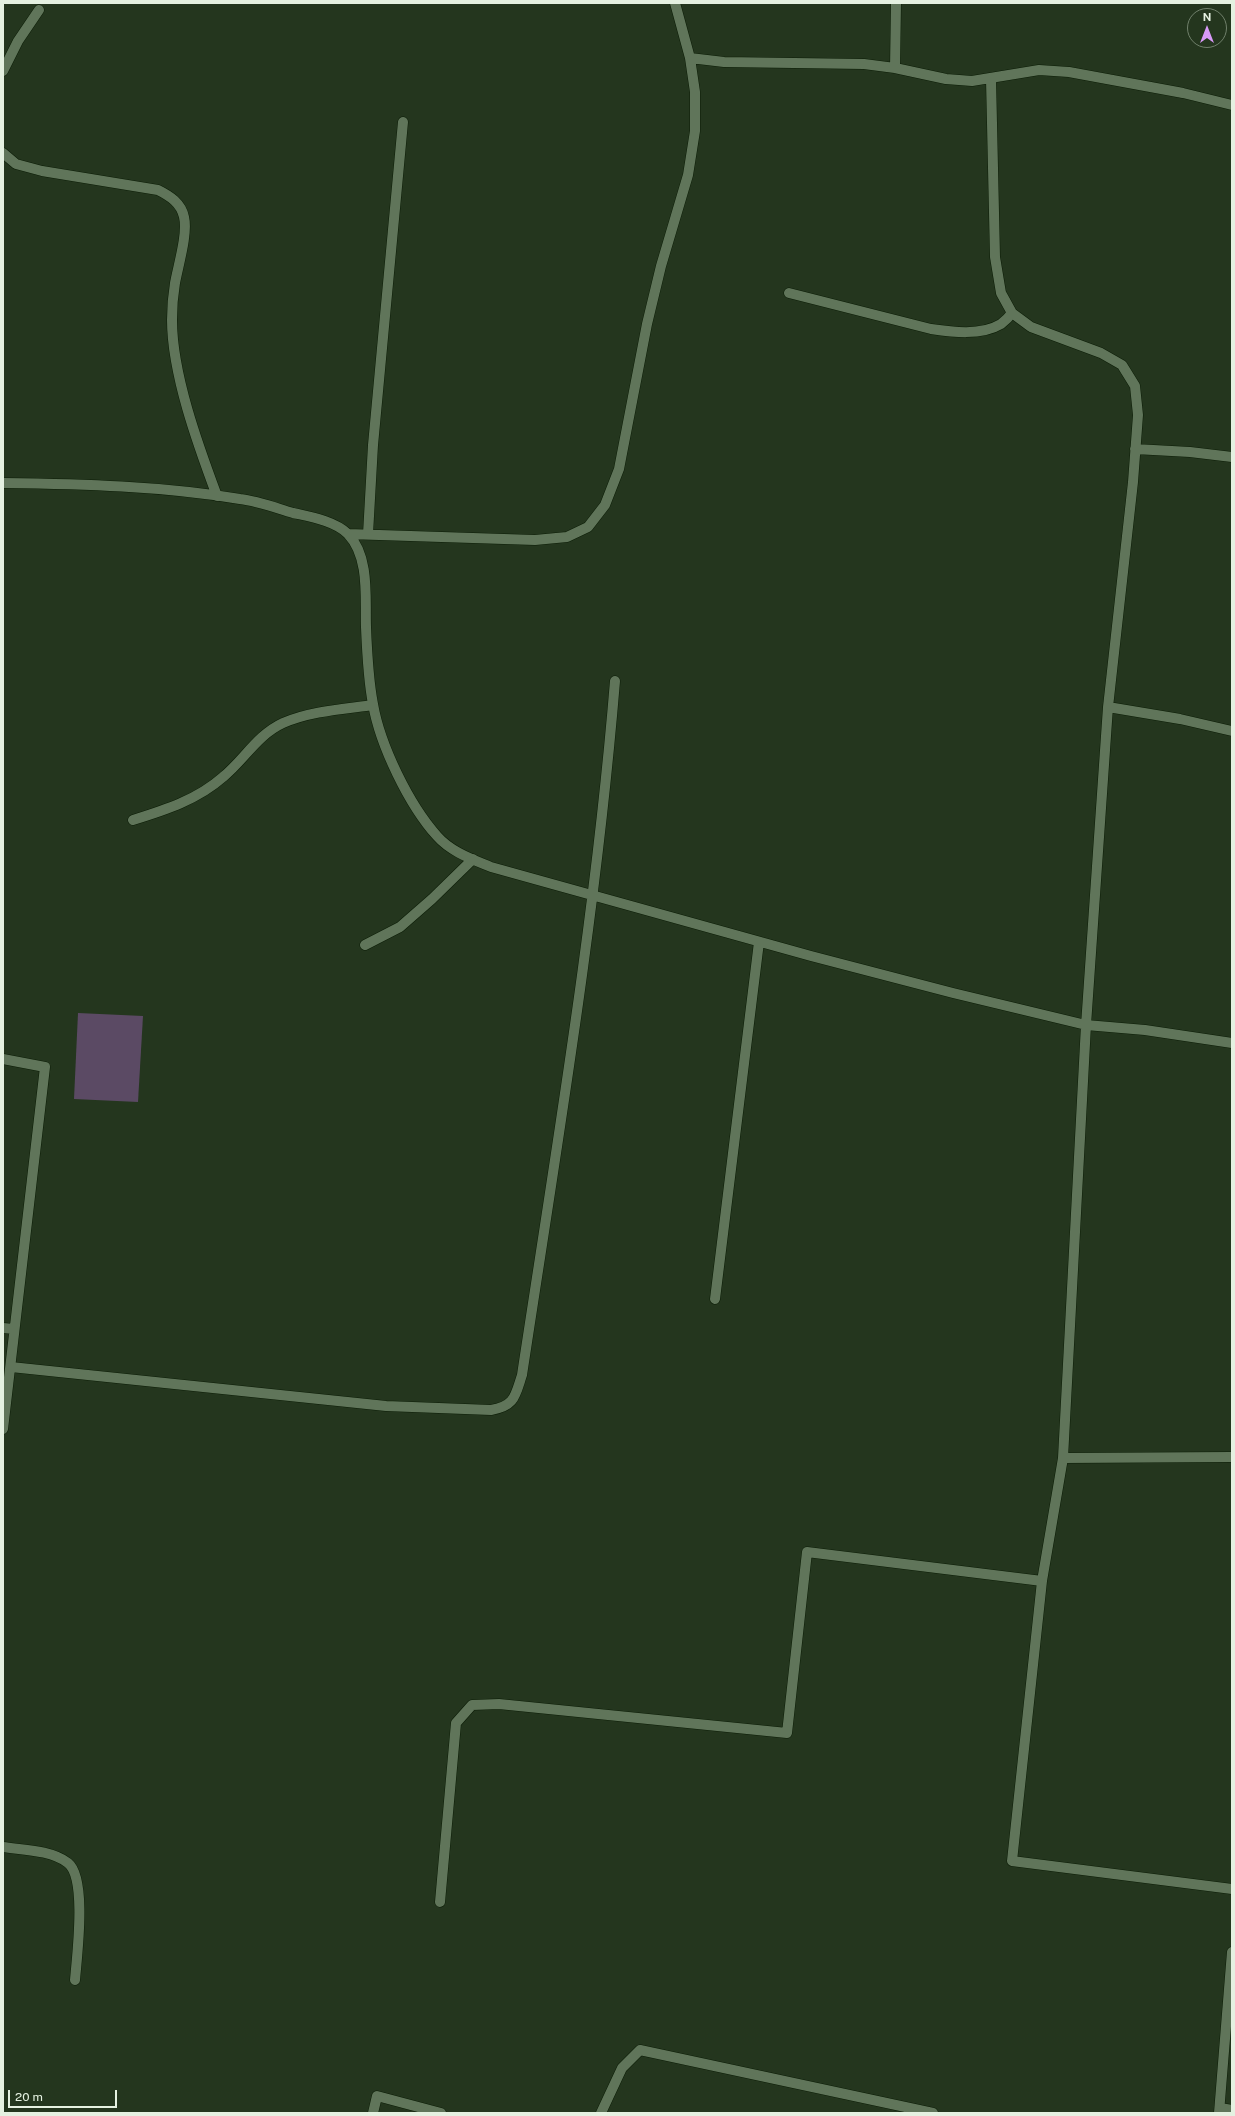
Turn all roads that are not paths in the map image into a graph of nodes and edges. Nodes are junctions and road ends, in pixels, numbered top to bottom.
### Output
1 (675, 3) edge
2 (896, 3) edge
3 (38, 10) dead end
4 (690, 58) junction
5 (896, 68) junction
6 (3, 71) edge
7 (991, 79) junction
8 (1232, 105) edge
9 (403, 122) dead end
10 (3, 153) edge
11 (789, 293) dead end
12 (1012, 313) junction
13 (1136, 449) junction
14 (1232, 457) edge
15 (3, 483) edge
16 (217, 496) junction
17 (348, 534) junction
18 (368, 534) junction
19 (615, 681) dead end
20 (373, 705) junction
21 (1108, 707) junction
22 (1232, 731) edge
23 (133, 820) dead end
24 (473, 859) junction
25 (593, 894) junction
26 (759, 942) junction
27 (365, 945) dead end
28 (1086, 1025) junction
29 (1232, 1043) edge
30 (3, 1059) edge
31 (715, 1299) dead end
32 (3, 1328) edge
33 (14, 1329) junction
34 (11, 1367) junction
35 (3, 1429) edge
36 (1232, 1457) edge
37 (1063, 1458) junction
38 (1042, 1582) junction
39 (3, 1847) edge
40 (1232, 1889) edge
41 (440, 1902) dead end
42 (1232, 1952) edge
43 (75, 1980) dead end
44 (1220, 2110) edge
45 (1232, 2110) edge
46 (373, 2113) edge
47 (441, 2113) edge
48 (601, 2113) edge
49 (933, 2113) edge

1 - 4 street
2 - 5 street
3 - 6 street
4 - 5 street
4 - 18 street
5 - 7 street
7 - 8 street
7 - 12 street
9 - 18 street
10 - 16 street
11 - 12 street
12 - 13 street
13 - 14 street
13 - 21 street
15 - 16 street
16 - 17 street
17 - 18 street
17 - 20 street
19 - 25 street
20 - 23 street
20 - 24 street
21 - 22 street
21 - 28 street
24 - 25 street
24 - 27 street
25 - 26 street
25 - 34 street
26 - 28 street
26 - 31 street
28 - 29 street
28 - 37 street
30 - 33 street
32 - 33 street
33 - 34 street
34 - 35 street
36 - 37 street
37 - 38 street
38 - 40 street
38 - 41 street
39 - 43 street
42 - 44 street
44 - 45 street
46 - 47 street
48 - 49 street

